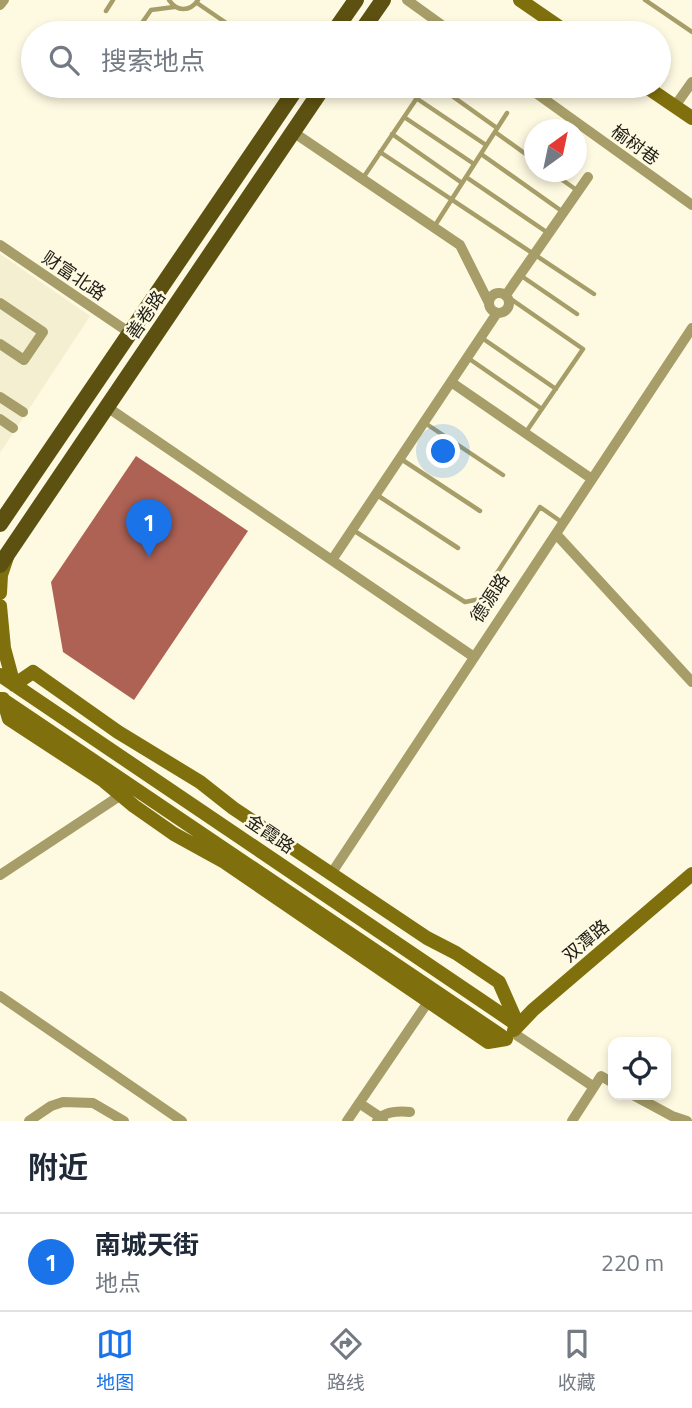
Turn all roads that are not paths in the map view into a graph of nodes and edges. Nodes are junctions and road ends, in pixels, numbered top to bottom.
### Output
1 (4, 0) edge
2 (113, 0) edge
3 (169, 0) edge
4 (356, 0) edge
5 (383, 0) edge
6 (407, 0) edge
7 (520, 0) edge
8 (645, 0) edge
9 (198, 1) edge
10 (0, 5) edge
11 (174, 6) junction
12 (106, 11) dead end
13 (143, 21) edge
14 (225, 21) edge
15 (342, 21) edge
16 (368, 21) edge
17 (436, 21) edge
18 (551, 21) edge
19 (692, 32) edge
20 (692, 82) edge
21 (290, 98) edge
22 (316, 98) edge
23 (416, 98) joint
24 (454, 98) edge
25 (543, 98) edge
26 (663, 98) edge
27 (675, 106) junction
28 (507, 113) dead end
29 (404, 117) junction
30 (692, 118) edge
31 (496, 130) junction
32 (293, 132) junction
33 (392, 134) junction
34 (486, 145) junction
35 (380, 152) junction
36 (524, 152) edge
37 (481, 154) junction
38 (474, 164) junction
39 (466, 177) junction
40 (588, 177) dead end
41 (362, 178) junction
42 (565, 182) edge
43 (462, 183) junction
44 (578, 191) junction
45 (451, 200) junction
46 (692, 205) edge
47 (563, 212) junction
48 (434, 227) junction
49 (548, 233) junction
50 (0, 245) edge
51 (534, 254) junction
52 (520, 275) junction
53 (594, 295) dead end
54 (507, 296) junction
55 (0, 303) edge
56 (489, 303) junction
57 (497, 313) junction
58 (577, 314) dead end
59 (692, 328) edge
60 (130, 333) junction
61 (481, 338) junction
62 (0, 344) edge
63 (467, 358) junction
64 (451, 382) junction
65 (556, 389) junction
66 (0, 397) edge
67 (107, 407) junction
68 (542, 409) junction
69 (23, 412) dead end
70 (0, 419) edge
71 (424, 423) junction
72 (13, 428) dead end
73 (525, 433) junction
74 (401, 458) junction
75 (503, 475) dead end
76 (592, 479) junction
77 (376, 494) junction
78 (480, 511) dead end
79 (3, 512) edge
80 (563, 523) junction
81 (352, 530) junction
82 (556, 534) junction
83 (458, 548) dead end
84 (4, 558) edge
85 (332, 560) junction
86 (0, 593) edge
87 (0, 606) edge
88 (474, 657) junction
89 (0, 676) edge
90 (692, 682) edge
91 (14, 685) junction
92 (1, 698) edge
93 (118, 732) junction
94 (108, 748) junction
95 (127, 791) junction
96 (331, 874) junction
97 (692, 874) edge
98 (0, 875) edge
99 (320, 890) junction
100 (0, 996) edge
101 (432, 996) junction
102 (512, 1032) junction
103 (608, 1080) edge
104 (594, 1087) junction
105 (642, 1100) edge
106 (359, 1103) junction
107 (410, 1112) dead end
108 (381, 1120) edge
109 (29, 1121) edge
110 (124, 1121) edge
111 (182, 1121) edge
112 (347, 1121) edge
113 (572, 1121) edge
114 (687, 1121) edge

1 - 10 street
2 - 12 lane
3 - 11 lane
4 - 15 main road
5 - 16 main road
6 - 17 street
7 - 18 main road
8 - 19 lane
9 - 11 lane
9 - 14 lane
11 - 13 lane
20 - 27 street
21 - 60 main road, 善卷路
22 - 32 main road, 善卷路
23 - 29 lane
23 - 34 lane
24 - 31 lane
25 - 46 street, 榆树巷
26 - 27 main road
27 - 30 main road
28 - 31 lane
29 - 33 lane
29 - 38 lane
31 - 34 lane
31 - 36 lane
32 - 41 street
32 - 67 main road, 善卷路
33 - 35 lane
33 - 43 lane
34 - 37 lane
35 - 41 lane
35 - 45 lane
37 - 38 lane
37 - 47 lane
38 - 39 lane
39 - 43 lane
39 - 49 lane
40 - 44 street
41 - 48 street
42 - 44 lane
43 - 45 lane
44 - 47 street
45 - 48 lane
45 - 51 lane
47 - 49 street
48 - 56 street
49 - 51 street
50 - 60 street, 财富北路
51 - 52 street
51 - 53 lane
52 - 54 street
52 - 58 lane
54 - 56 street
54 - 57 street
54 - 65 lane
55 - 62 street
56 - 57 street
57 - 61 street
59 - 76 street, 德源路
60 - 79 main road, 善卷路
61 - 63 street
61 - 65 lane
63 - 64 street
63 - 68 lane
64 - 71 street
64 - 73 street
65 - 68 lane
66 - 69 street
67 - 84 main road, 善卷路
67 - 85 street
68 - 73 lane
70 - 72 street
71 - 74 street
71 - 75 lane
73 - 76 street
74 - 77 street
74 - 78 lane
76 - 80 street, 德源路
77 - 81 street
77 - 83 lane
80 - 81 lane
80 - 82 street, 德源路
81 - 85 street
82 - 88 street, 德源路
82 - 90 street
84 - 86 main road
85 - 88 street
87 - 91 main road
88 - 96 street, 德源路
89 - 91 main road, 金霞路
91 - 93 main road
91 - 94 main road, 金霞路
92 - 95 main road
93 - 94 main road
93 - 96 main road
94 - 99 main road, 金霞路
95 - 98 street
95 - 101 main road
96 - 99 main road, 德源路
96 - 102 main road
97 - 102 main road, 双潭路
99 - 102 main road, 金霞路
100 - 111 street
101 - 102 main road
101 - 106 street
102 - 104 street
103 - 104 street
104 - 113 street
105 - 114 street
106 - 108 street
106 - 112 street
107 - 108 street
109 - 110 street

